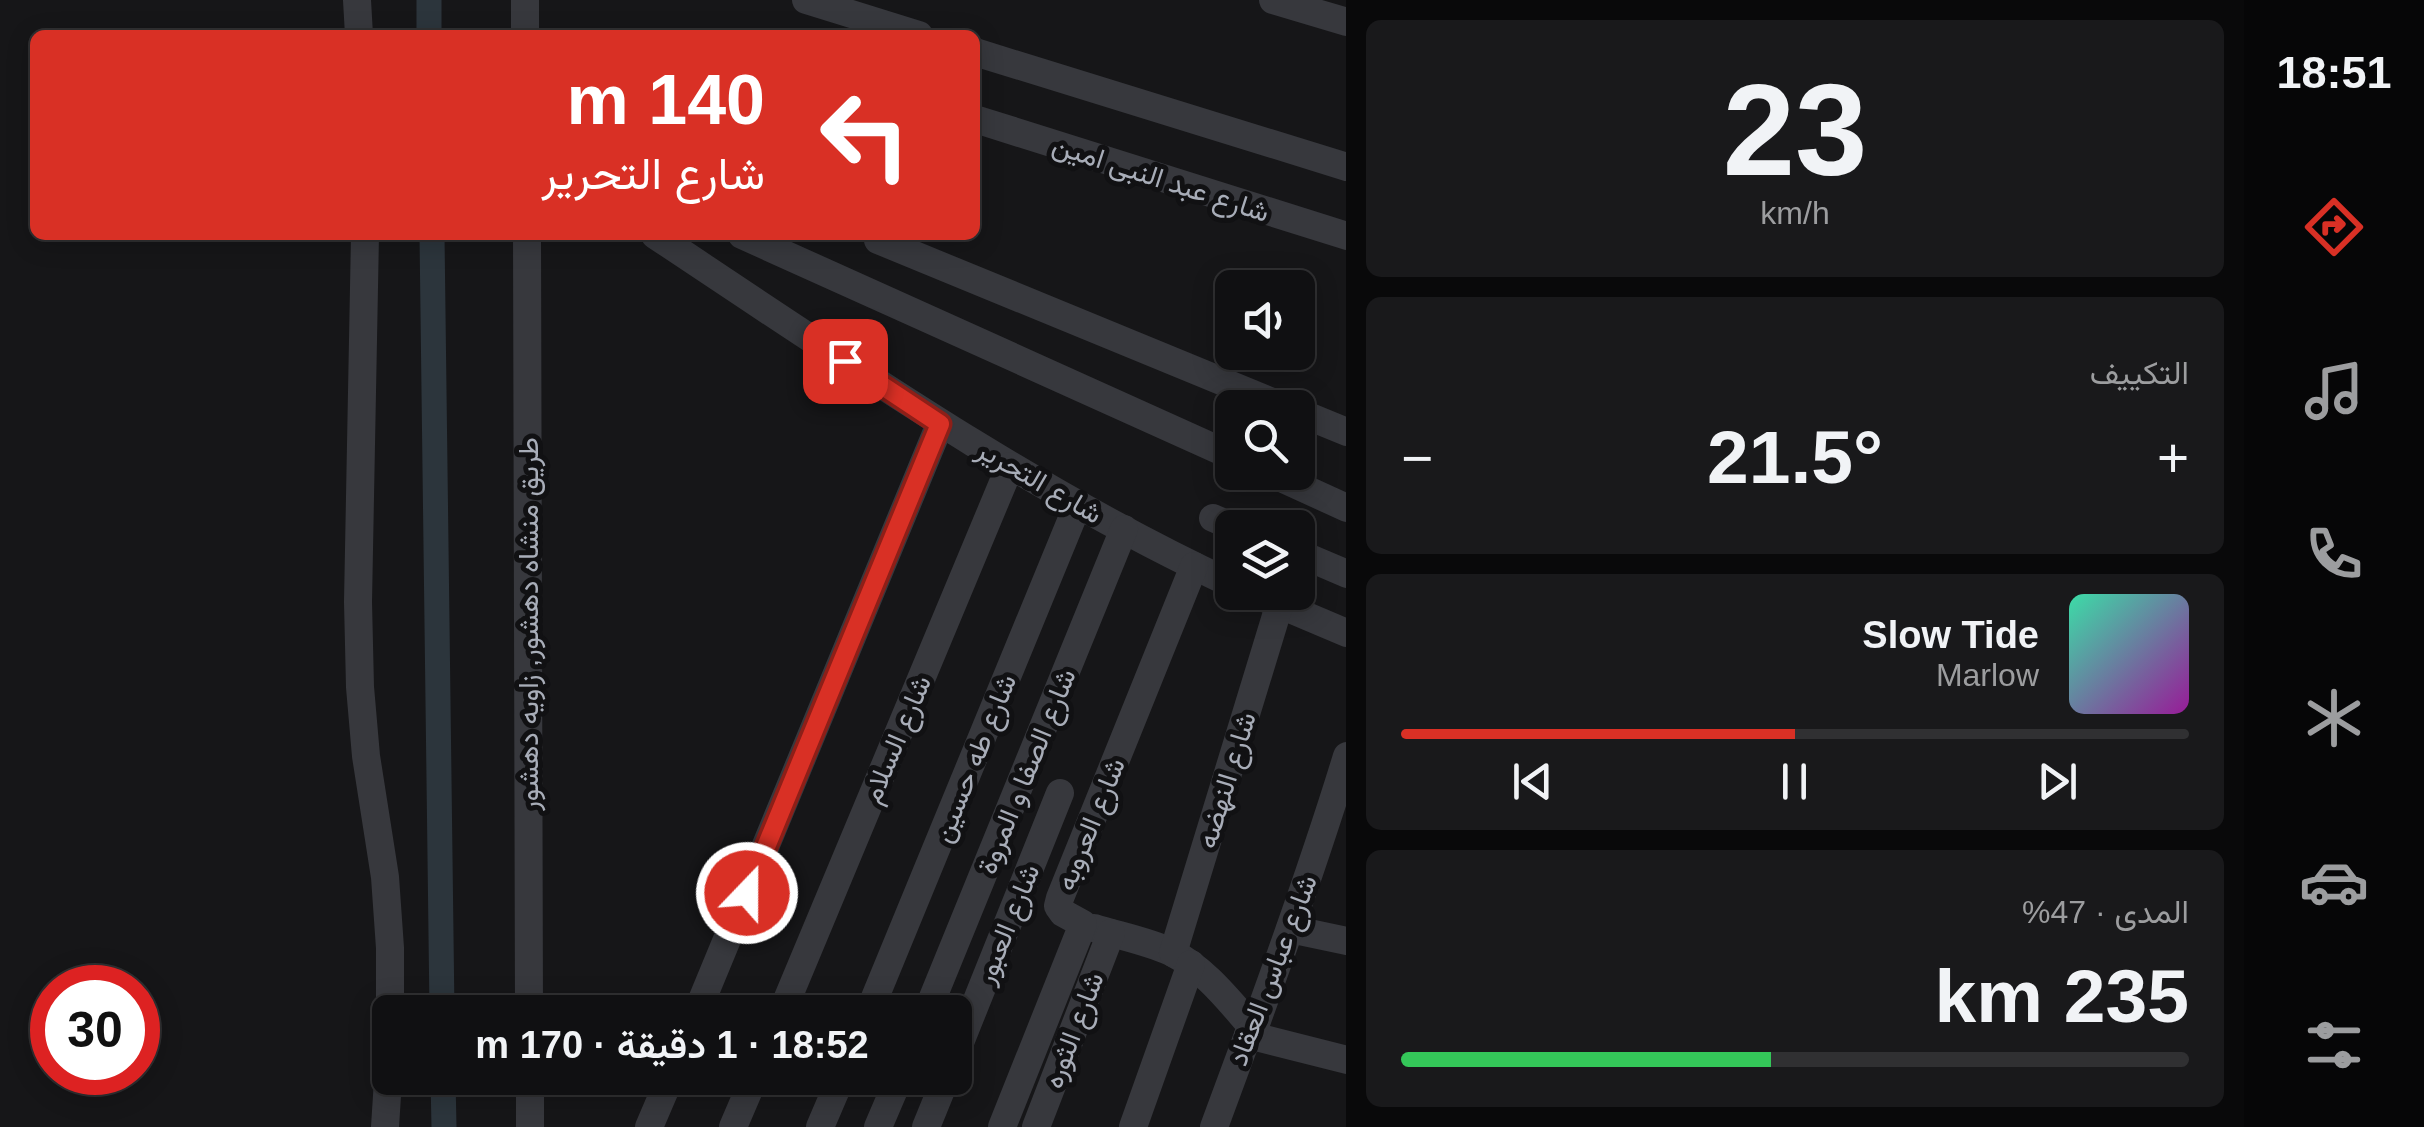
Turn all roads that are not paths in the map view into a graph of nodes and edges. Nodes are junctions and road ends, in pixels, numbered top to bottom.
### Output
1 (356, 0) edge
2 (525, 0) edge
3 (806, 0) edge
4 (1273, 0) edge
5 (1346, 22) edge
6 (359, 30) edge
7 (526, 30) edge
8 (903, 30) edge
9 (980, 54) edge
10 (980, 121) edge
11 (1346, 167) edge
12 (1346, 236) edge
13 (364, 240) edge
14 (527, 240) edge
15 (662, 240) edge
16 (753, 240) edge
17 (878, 240) dead end
18 (1244, 390) edge
19 (1315, 419) edge
20 (940, 424) junction
21 (1346, 432) edge
22 (1215, 448) edge
23 (1010, 466) junction
24 (1307, 490) edge
25 (1078, 504) junction
26 (1346, 508) edge
27 (1124, 529) junction
28 (1315, 560) edge
29 (1194, 566) junction
30 (1346, 574) edge
31 (1215, 576) edge
32 (1278, 610) edge
33 (1289, 610) edge
34 (1346, 634) edge
35 (1346, 756) edge
36 (1060, 793) dead end
37 (1336, 830) edge
38 (1083, 924) junction
39 (1290, 929) junction
40 (1110, 933) junction
41 (1346, 940) edge
42 (1182, 959) junction
43 (390, 995) edge
44 (529, 995) edge
45 (704, 995) edge
46 (789, 995) edge
47 (875, 995) edge
48 (934, 995) edge
49 (972, 1013) edge
50 (1251, 1032) junction
51 (1346, 1060) edge
52 (387, 1095) edge
53 (530, 1095) edge
54 (663, 1095) edge
55 (746, 1095) edge
56 (834, 1095) edge
57 (892, 1095) edge
58 (939, 1095) edge
59 (385, 1127) edge
60 (530, 1127) edge
61 (649, 1127) edge
62 (732, 1127) edge
63 (820, 1127) edge
64 (878, 1127) edge
65 (926, 1127) edge
66 (1002, 1127) edge
67 (1036, 1127) edge
68 (1132, 1127) edge
69 (1214, 1127) edge

1 - 6 street
2 - 7 street
3 - 8 street
4 - 5 street
9 - 11 street
10 - 12 street, شارع عبد النبى امين
13 - 43 street
14 - 44 street, طريق منشاه دهشور, زاويه دهشور
15 - 20 street, شارع التحرير
16 - 22 street
17 - 18 street
19 - 21 street
20 - 23 street, شارع التحرير
20 - 45 street
23 - 25 street, شارع التحرير
23 - 46 street, شارع السلام
24 - 26 street
25 - 27 street, شارع التحرير
25 - 47 street, شارع طه حسين
27 - 29 street, شارع التحرير
27 - 48 street, شارع الصفا و المروة
28 - 30 street
29 - 31 street, شارع التحرير
29 - 38 street, شارع العروبه
32 - 42 street, شارع النهضه
33 - 34 street
35 - 37 street, شارع عباس العقاد
36 - 49 street, شارع العبور
37 - 39 street, شارع عباس العقاد
38 - 40 street
38 - 66 street, شارع العروبه
39 - 41 street
39 - 50 street, شارع عباس العقاد
40 - 42 street
40 - 67 street, شارع الثوره
42 - 50 street
42 - 68 street, شارع النهضه
50 - 51 street
50 - 69 street, شارع عباس العقاد
52 - 59 street
53 - 60 street
54 - 61 street
55 - 62 street
56 - 63 street
57 - 64 street
58 - 65 street

